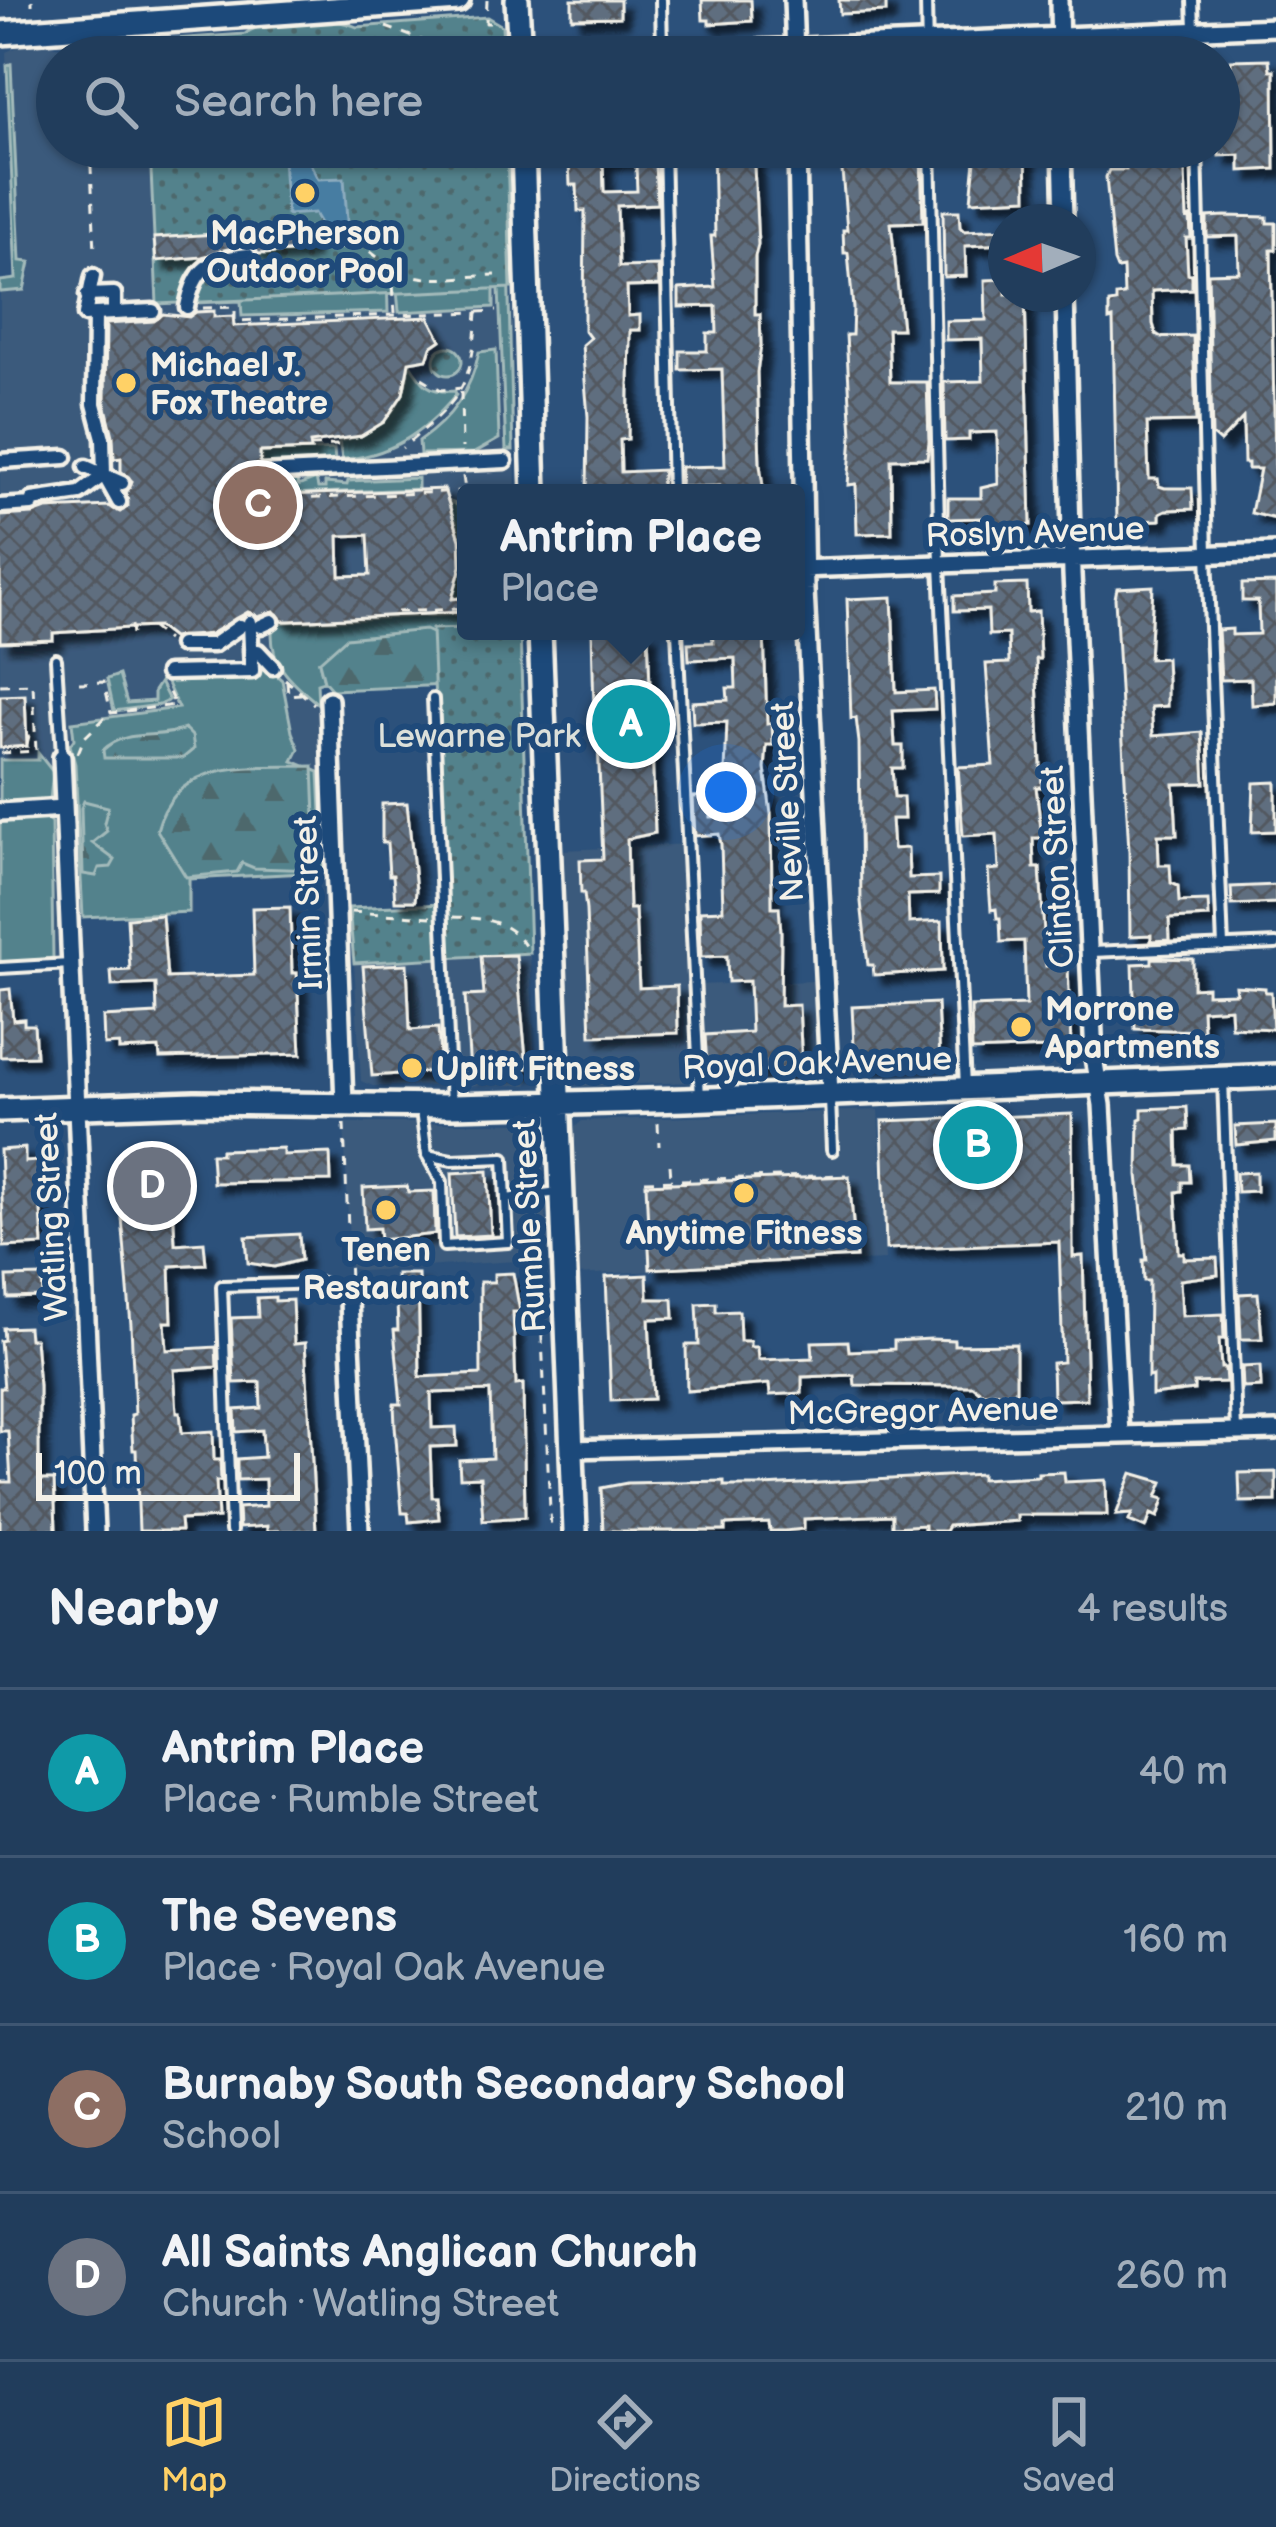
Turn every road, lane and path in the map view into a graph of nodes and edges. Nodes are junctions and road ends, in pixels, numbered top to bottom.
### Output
1 (458, 0) edge
2 (487, 0) edge
3 (517, 0) edge
4 (661, 0) edge
5 (794, 0) edge
6 (926, 0) edge
7 (1058, 0) edge
8 (1192, 0) edge
9 (296, 6) edge
10 (500, 22) dead end
11 (386, 27) dead end
12 (1276, 27) edge
13 (1193, 30) junction
14 (0, 33) edge
15 (411, 36) edge
16 (518, 36) edge
17 (662, 36) edge
18 (795, 36) edge
19 (927, 36) edge
20 (1059, 36) joint
21 (1193, 36) edge
22 (91, 168) edge
23 (524, 168) edge
24 (664, 168) edge
25 (796, 168) edge
26 (930, 168) edge
27 (1063, 168) edge
28 (1198, 168) edge
29 (1064, 204) edge
30 (95, 251) dead end
31 (248, 255) joint
32 (392, 269) junction
33 (496, 274) dead end
34 (93, 276) dead end
35 (87, 295) junction
36 (189, 308) joint
37 (153, 310) dead end
38 (497, 311) dead end
39 (477, 312) junction
40 (1065, 312) edge
41 (395, 315) junction
42 (107, 316) junction
43 (422, 378) dead end
44 (462, 389) junction
45 (310, 446) dead end
46 (65, 458) dead end
47 (0, 461) edge
48 (505, 461) dead end
49 (463, 464) junction
50 (86, 467) dead end
51 (385, 468) junction
52 (339, 470) junction
53 (260, 473) dead end
54 (104, 475) junction
55 (122, 483) dead end
56 (463, 484) edge
57 (534, 484) edge
58 (672, 484) edge
59 (799, 484) edge
60 (457, 490) edge
61 (258, 501) dead end
62 (119, 502) dead end
63 (0, 506) edge
64 (1276, 552) edge
65 (1207, 554) junction
66 (1072, 559) junction
67 (940, 565) junction
68 (805, 568) edge
69 (457, 609) edge
70 (397, 612) dead end
71 (131, 625) dead end
72 (151, 627) dead end
73 (132, 635) dead end
74 (540, 640) edge
75 (677, 640) edge
76 (804, 640) edge
77 (175, 644) joint
78 (213, 645) junction
79 (196, 648) junction
80 (251, 651) junction
81 (56, 659) dead end
82 (273, 667) joint
83 (218, 669) junction
84 (106, 671) dead end
85 (195, 671) junction
86 (165, 677) joint
87 (79, 682) dead end
88 (104, 682) junction
89 (0, 685) edge
90 (309, 700) dead end
91 (329, 700) dead end
92 (433, 700) dead end
93 (111, 713) junction
94 (35, 736) junction
95 (27, 744) dead end
96 (0, 753) edge
97 (69, 757) junction
98 (64, 808) junction
99 (0, 812) edge
100 (1276, 944) edge
101 (1223, 946) junction
102 (1090, 952) junction
103 (71, 964) junction
104 (0, 968) edge
105 (1276, 1076) edge
106 (1223, 1079) junction
107 (1099, 1084) junction
108 (965, 1089) junction
109 (830, 1094) junction
110 (700, 1100) junction
111 (420, 1103) junction
112 (556, 1103) junction
113 (344, 1104) junction
114 (75, 1106) junction
115 (451, 1106) junction
116 (0, 1110) edge
117 (658, 1120) dead end
118 (539, 1136) dead end
119 (659, 1145) dead end
120 (832, 1150) dead end
121 (427, 1155) junction
122 (670, 1165) dead end
123 (846, 1175) dead end
124 (535, 1178) dead end
125 (671, 1180) junction
126 (645, 1181) dead end
127 (559, 1191) junction
128 (506, 1198) junction
129 (536, 1210) dead end
130 (349, 1301) junction
131 (1276, 1431) edge
132 (1236, 1432) junction
133 (1120, 1436) junction
134 (572, 1449) junction
135 (95, 1531) edge
136 (231, 1531) edge
137 (360, 1531) edge
138 (551, 1531) edge
139 (574, 1531) edge

1 - 9 street
2 - 10 path
3 - 16 street
4 - 17 lane
5 - 18 street
6 - 19 lane
7 - 20 street
8 - 13 lane
9 - 14 street
11 - 15 path
12 - 13 street
13 - 20 street
13 - 21 lane
22 - 30 path
23 - 57 street
24 - 58 lane
25 - 59 street, Neville Street
26 - 67 lane
27 - 29 street
28 - 65 lane
31 - 32 path
31 - 36 street
32 - 33 path
32 - 41 path
34 - 35 street
35 - 42 street
35 - 42 street
36 - 41 path
37 - 42 street
38 - 39 path
39 - 41 path
39 - 44 path
40 - 66 street, Clinton Street
42 - 54 street
43 - 44 path
44 - 49 path
44 - 51 path
45 - 52 path
46 - 47 street
48 - 49 street
49 - 51 street
49 - 56 path
50 - 54 street
51 - 52 street
52 - 53 street
54 - 55 street
54 - 62 street
54 - 63 street
60 - 61 path
64 - 65 street, Roslyn Avenue
65 - 66 street, Roslyn Avenue
65 - 101 lane
66 - 67 street, Roslyn Avenue
66 - 102 street, Clinton Street
67 - 68 street, Roslyn Avenue
67 - 108 lane
69 - 70 path
71 - 73 path
72 - 77 path
74 - 112 street, Rumble Street
75 - 110 lane
76 - 109 street, Neville Street
77 - 79 street
78 - 79 street
78 - 80 street
78 - 83 street
79 - 85 street
80 - 82 street
80 - 83 street
81 - 97 lane
82 - 90 path
83 - 85 street
84 - 88 path
85 - 86 street
86 - 93 path
87 - 88 path
88 - 93 path
89 - 94 path
91 - 113 street, Irmin Street
92 - 115 lane
93 - 97 path
94 - 95 path
94 - 96 path
97 - 98 street, Watling Street
98 - 99 street
98 - 103 street, Watling Street
100 - 101 lane
101 - 102 lane
102 - 107 street, Clinton Street
103 - 104 lane
103 - 114 street, Watling Street
105 - 106 street, Royal Oak Avenue
106 - 107 street, Royal Oak Avenue
106 - 132 lane
107 - 108 street, Royal Oak Avenue
107 - 133 street, Clinton Street
108 - 109 street, Royal Oak Avenue
109 - 110 street, Royal Oak Avenue
109 - 120 lane
110 - 112 street, Royal Oak Avenue
111 - 113 street, Royal Oak Avenue
111 - 115 street, Royal Oak Avenue
111 - 121 lane
112 - 115 street, Royal Oak Avenue
112 - 127 street, Rumble Street
113 - 114 street, Royal Oak Avenue
113 - 130 path
114 - 116 street, Royal Oak Avenue
114 - 135 street, Watling Street
117 - 119 path
118 - 124 path
121 - 128 lane
121 - 128 lane
122 - 125 path
123 - 125 path
125 - 126 path
127 - 128 lane
127 - 134 street, Rumble Street
129 - 138 path
130 - 136 lane
130 - 137 street
131 - 132 street, McGregor Avenue
132 - 133 street, McGregor Avenue
133 - 134 street, McGregor Avenue
134 - 139 street, Rumble Street

